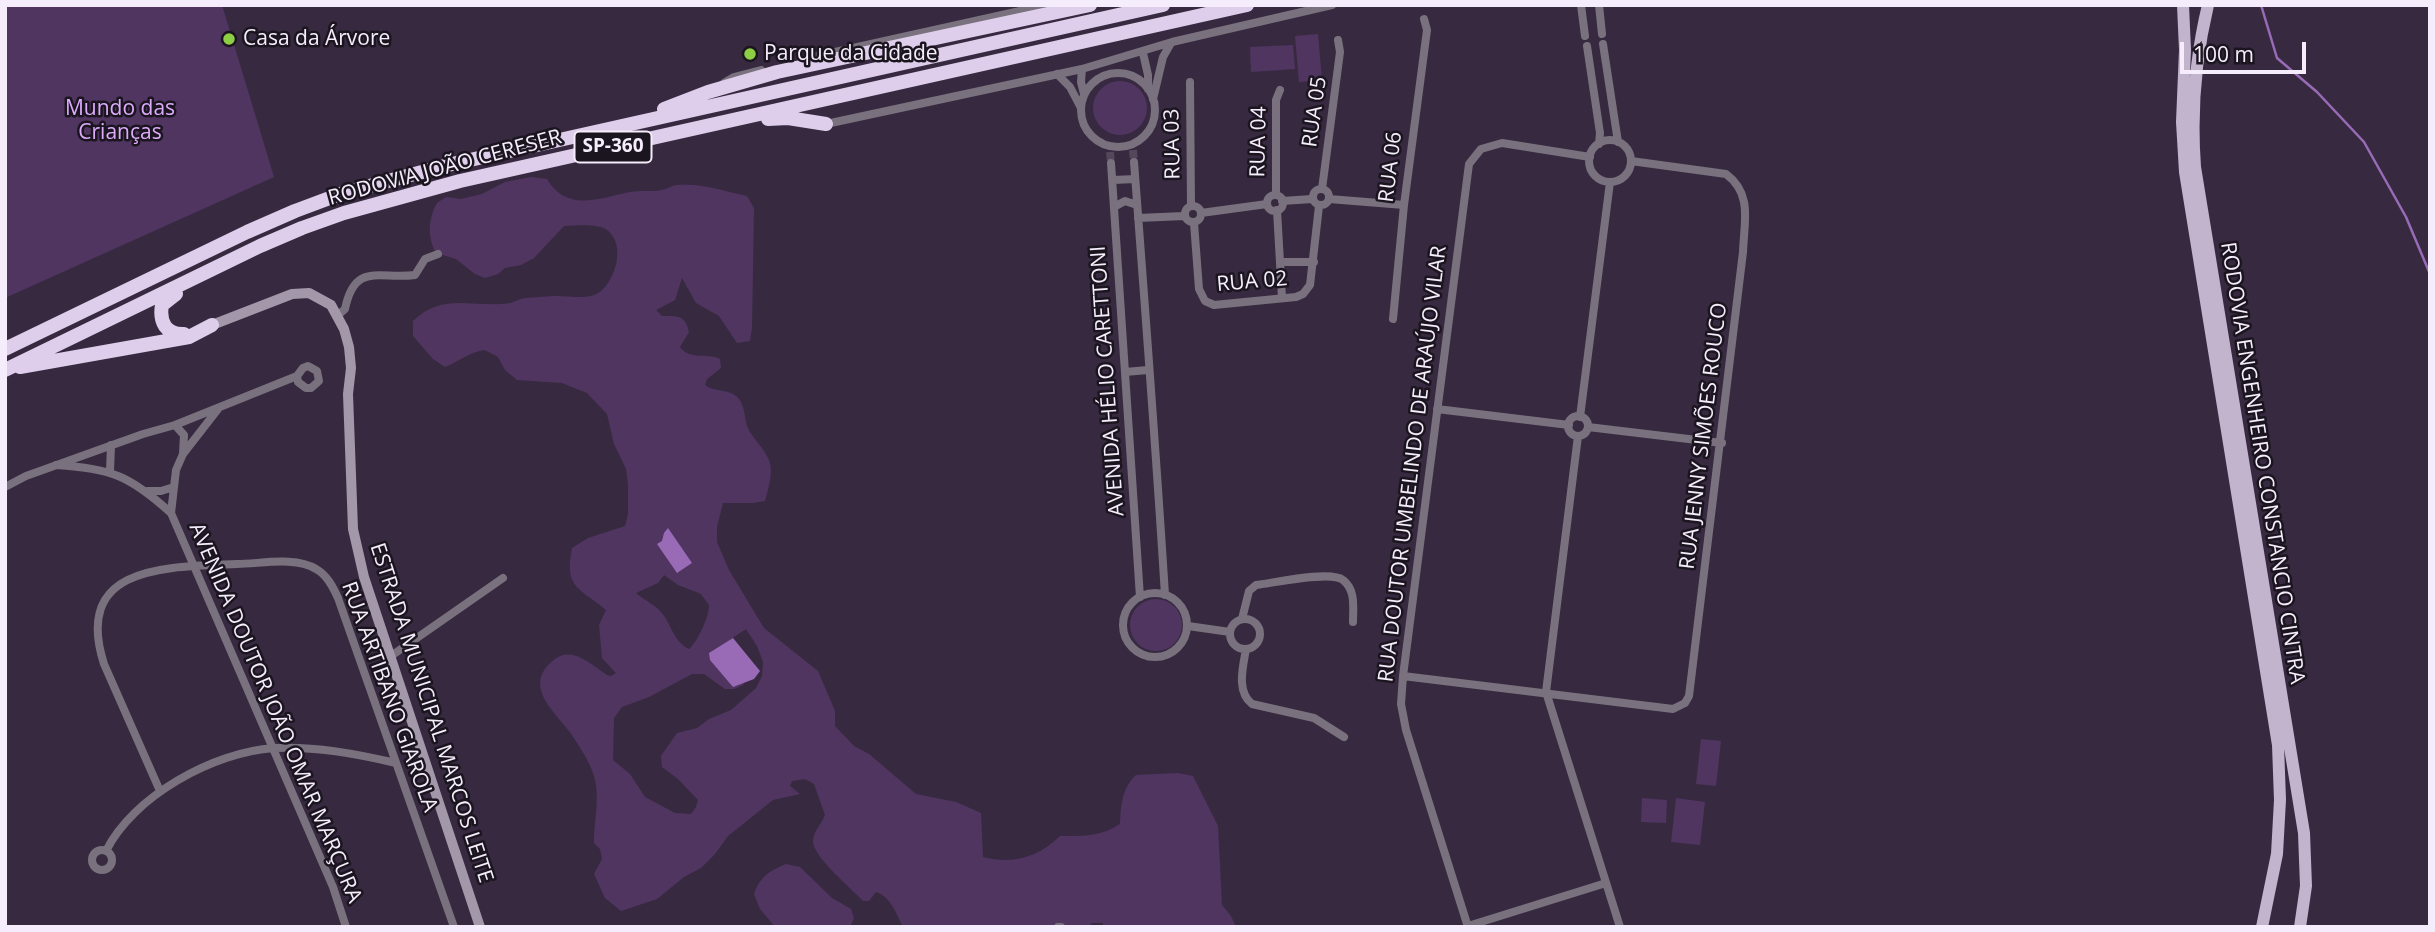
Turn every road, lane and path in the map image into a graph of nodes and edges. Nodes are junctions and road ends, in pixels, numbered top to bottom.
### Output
1 (1047, 5) edge
2 (1090, 5) edge
3 (1163, 5) edge
4 (1247, 5) edge
5 (1332, 5) edge
6 (1581, 5) edge
7 (1599, 5) edge
8 (2183, 5) edge
9 (2207, 5) edge
10 (1424, 19) dead end
11 (1600, 19) junction
12 (1583, 21) junction
13 (1602, 34) dead end
14 (1585, 36) dead end
15 (1338, 40) dead end
16 (1172, 42) junction
17 (1603, 44) dead end
18 (1587, 46) dead end
19 (1143, 53) junction
20 (1605, 60) junction
21 (1590, 63) junction
22 (1082, 69) junction
23 (1057, 75) junction
24 (1189, 82) dead end
25 (1148, 89) junction
26 (1280, 90) dead end
27 (708, 92) junction
28 (1084, 94) junction
29 (1153, 99) junction
30 (1081, 109) junction
31 (827, 124) joint
32 (619, 127) junction
33 (697, 128) junction
34 (1618, 142) junction
35 (1599, 144) junction
36 (1590, 157) junction
37 (1631, 161) junction
38 (1133, 162) tunnel mouth
39 (1111, 163) tunnel mouth
40 (1135, 179) junction
41 (1112, 180) junction
42 (1610, 182) junction
43 (1322, 189) junction
44 (1279, 198) junction
45 (1329, 199) junction
46 (1316, 202) junction
47 (1267, 204) junction
48 (1137, 205) junction
49 (1404, 205) junction
50 (1191, 206) junction
51 (1114, 207) junction
52 (1277, 210) junction
53 (1201, 213) junction
54 (1184, 216) junction
55 (1138, 218) junction
56 (1194, 222) junction
57 (438, 254) dead end
58 (1280, 262) junction
59 (1314, 262) junction
60 (191, 279) junction
61 (1283, 298) junction
62 (337, 316) junction
63 (1393, 319) dead end
64 (212, 325) junction
65 (5, 349) edge
66 (5, 370) edge
67 (1148, 370) junction
68 (1125, 372) junction
69 (297, 376) dead end
70 (218, 409) junction
71 (1437, 409) junction
72 (1580, 417) junction
73 (175, 425) junction
74 (1569, 425) junction
75 (1588, 427) junction
76 (1578, 436) junction
77 (1722, 443) junction
78 (111, 445) junction
79 (183, 454) junction
80 (56, 465) junction
81 (110, 471) junction
82 (5, 487) edge
83 (174, 487) junction
84 (147, 491) junction
85 (171, 513) junction
86 (196, 566) junction
87 (503, 578) dead end
88 (1165, 595) junction
89 (1140, 597) junction
90 (1242, 619) junction
91 (1353, 622) dead end
92 (1188, 626) junction
93 (1230, 632) junction
94 (1246, 649) junction
95 (391, 656) junction
96 (1403, 676) junction
97 (1546, 692) junction
98 (1344, 737) dead end
99 (274, 748) junction
100 (396, 764) junction
101 (160, 791) junction
102 (106, 851) dead end
103 (1606, 883) junction
104 (1468, 926) edge
105 (345, 927) edge
106 (454, 927) edge
107 (480, 927) edge
108 (1620, 927) edge
109 (2262, 927) edge
110 (2300, 927) edge

1 - 27 street
2 - 27 highway
3 - 32 highway, RODOVIA JOÃO CERESER / SP-360
4 - 33 highway, RODOVIA JOÃO CERESER / SP-360
5 - 16 street
6 - 12 street
7 - 11 street
8 - 109 main road
9 - 110 main road, RODOVIA ENGENHEIRO CONSTANCIO CINTRA
10 - 49 street, RUA 06
11 - 12 street
11 - 13 street
12 - 14 street
15 - 43 street, RUA 05
16 - 19 street
16 - 29 street
17 - 20 street
18 - 21 street
19 - 22 street
19 - 25 street
20 - 21 street
20 - 34 street
21 - 35 street
22 - 23 street
22 - 28 street
23 - 30 street
23 - 31 street
24 - 50 street, RUA 03
25 - 28 street
25 - 29 street
26 - 44 street, RUA 04
27 - 32 highway
28 - 30 street
29 - 30 street
31 - 33 highway
32 - 65 highway, RODOVIA JOÃO CERESER / SP-360
33 - 60 highway, RODOVIA JOÃO CERESER / SP-360
34 - 35 street
34 - 37 street
35 - 36 street
36 - 42 street
36 - 71 street, RUA DOUTOR UMBELINDO DE ARAÚJO VILAR
37 - 42 street
37 - 77 street, RUA JENNY SIMÕES ROUCO
38 - 40 street, AVENIDA HÉLIO CARETTONI
39 - 41 street, AVENIDA HÉLIO CARETTONI
40 - 41 street
40 - 48 street, AVENIDA HÉLIO CARETTONI
41 - 51 street, AVENIDA HÉLIO CARETTONI
42 - 72 street
43 - 45 street
43 - 46 street
44 - 46 street
44 - 47 street
44 - 52 street
45 - 46 street
45 - 49 street
46 - 59 street
47 - 52 street
47 - 53 street
48 - 51 street
48 - 55 street, AVENIDA HÉLIO CARETTONI
49 - 63 street, RUA 06
50 - 53 street
50 - 54 street
51 - 68 street, AVENIDA HÉLIO CARETTONI
52 - 58 street
53 - 56 street
54 - 55 street
54 - 56 street
55 - 67 street, AVENIDA HÉLIO CARETTONI
56 - 61 street, RUA 02
57 - 62 street
58 - 59 street
58 - 61 street
59 - 61 street, RUA 02
60 - 64 highway
60 - 66 highway, RODOVIA JOÃO CERESER / SP-360
62 - 64 street
62 - 95 street, ESTRADA MUNICIPAL MARCOS LEITE
64 - 66 highway
67 - 68 street
67 - 88 street, AVENIDA HÉLIO CARETTONI
68 - 89 street, AVENIDA HÉLIO CARETTONI
69 - 70 street
70 - 73 street
70 - 79 street, AVENIDA DOUTOR JOÃO OMAR MARÇURA
71 - 74 street
71 - 96 street, RUA DOUTOR UMBELINDO DE ARAÚJO VILAR
72 - 74 street
72 - 75 street
73 - 78 street
73 - 79 street
74 - 76 street
75 - 76 street
75 - 77 street
76 - 97 street
77 - 97 street, RUA JENNY SIMÕES ROUCO
78 - 80 street
78 - 81 street
79 - 83 street, AVENIDA DOUTOR JOÃO OMAR MARÇURA
80 - 81 street, AVENIDA DOUTOR JOÃO OMAR MARÇURA
80 - 82 street
81 - 84 street, AVENIDA DOUTOR JOÃO OMAR MARÇURA
83 - 84 street
83 - 85 street, AVENIDA DOUTOR JOÃO OMAR MARÇURA
84 - 85 street, AVENIDA DOUTOR JOÃO OMAR MARÇURA
85 - 86 street, AVENIDA DOUTOR JOÃO OMAR MARÇURA
86 - 99 street, AVENIDA DOUTOR JOÃO OMAR MARÇURA
86 - 100 street, RUA ARTIBANO GIAROLA
86 - 101 street, RUA ARTIBANO GIAROLA
87 - 95 street
88 - 89 street
88 - 92 street
89 - 92 street
90 - 91 street
90 - 93 street
90 - 94 street
92 - 93 street
93 - 94 street
94 - 98 street
95 - 107 street, ESTRADA MUNICIPAL MARCOS LEITE
96 - 97 street
96 - 104 street, RUA DOUTOR UMBELINDO DE ARAÚJO VILAR
97 - 103 street
99 - 100 street
99 - 101 street
99 - 105 street, AVENIDA DOUTOR JOÃO OMAR MARÇURA
100 - 106 street, RUA ARTIBANO GIAROLA
101 - 102 street
103 - 104 street
103 - 108 street

